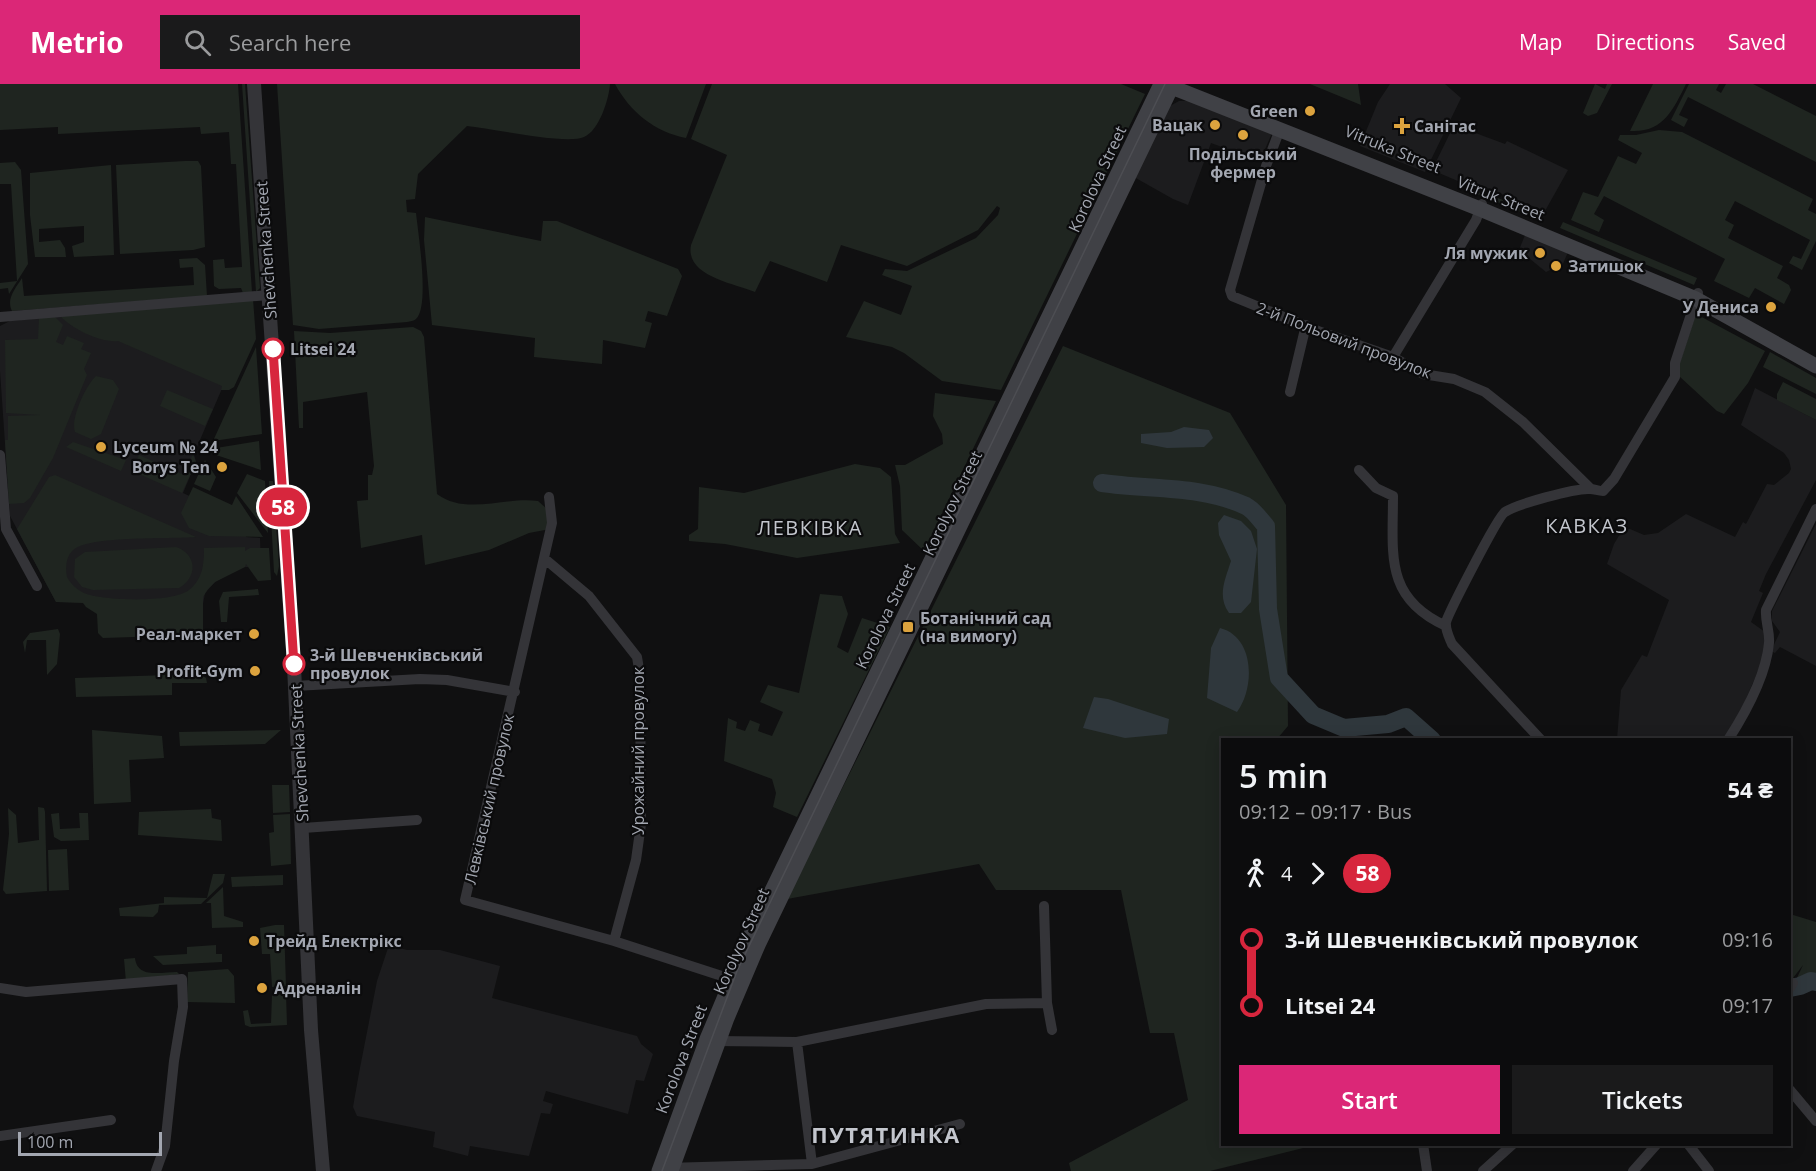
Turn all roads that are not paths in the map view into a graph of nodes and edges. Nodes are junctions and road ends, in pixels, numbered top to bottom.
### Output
1 (254, 84) edge
2 (1171, 85) edge
3 (1280, 129) junction
4 (1482, 206) junction
5 (269, 295) junction
6 (1697, 296) junction
7 (0, 317) edge
8 (1306, 326) junction
9 (1394, 357) junction
10 (1816, 358) edge
11 (1816, 366) edge
12 (1290, 392) dead end
13 (0, 455) edge
14 (1359, 470) dead end
15 (1591, 489) junction
16 (549, 497) dead end
17 (1816, 509) edge
18 (545, 559) junction
19 (37, 586) dead end
20 (1446, 626) junction
21 (296, 686) junction
22 (515, 692) junction
23 (1539, 738) edge
24 (1729, 738) edge
25 (417, 820) dead end
26 (303, 828) junction
27 (1044, 906) dead end
28 (614, 941) junction
29 (731, 979) junction
30 (0, 988) edge
31 (1047, 1003) junction
32 (1052, 1030) dead end
33 (712, 1041) junction
34 (797, 1042) junction
35 (1791, 1091) edge
36 (111, 1120) dead end
37 (1816, 1121) edge
38 (960, 1124) dead end
39 (0, 1136) edge
40 (1423, 1146) edge
41 (1511, 1146) edge
42 (1655, 1146) edge
43 (1690, 1146) edge
44 (812, 1164) junction
45 (665, 1170) edge
46 (156, 1171) edge
47 (323, 1171) edge
48 (1426, 1171) edge
49 (1483, 1171) edge
50 (1633, 1171) edge
51 (1709, 1171) edge

1 - 5 street, Shevchenka Street
2 - 3 main road, Vitruk Street
2 - 4 main road, Vitruka Street
2 - 29 main road, Korolova Street
2 - 33 main road, Korolyov Street
3 - 4 main road, Vitruk Street
3 - 8 street, 2-й Польовий провулок
4 - 6 main road, Vitruk Street
4 - 9 street
5 - 7 street
5 - 21 street, Shevchenka Street
6 - 10 main road
6 - 11 main road, Vitruk Street
6 - 15 street
8 - 9 street, 2-й Польовий провулок
8 - 12 street
9 - 15 street, 2-й Польовий провулок
13 - 19 street
14 - 20 street
15 - 20 street
16 - 18 street, Левківський провулок
17 - 24 street
18 - 22 street, Левківський провулок
18 - 28 street, Урожайний провулок
20 - 23 street
21 - 22 street
21 - 26 street, Shevchenka Street
22 - 28 street, Левківський провулок
25 - 26 street
26 - 47 street, Shevchenka Street
27 - 31 street
28 - 29 street, Левківський провулок
29 - 33 main road, Korolova Street
30 - 46 street
31 - 32 street
31 - 34 street
33 - 34 street
33 - 45 main road, Korolyov Street
34 - 44 street
35 - 37 street
36 - 39 street
38 - 44 street
40 - 48 street
41 - 49 street
42 - 50 street
43 - 51 street
44 - 45 street

